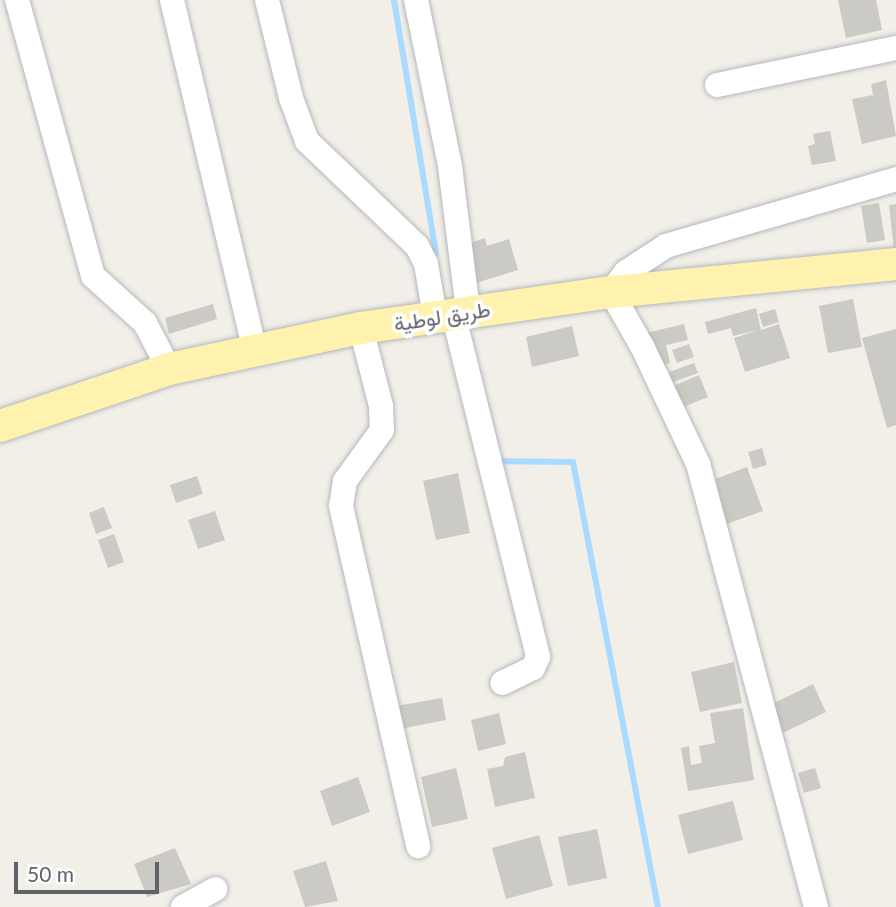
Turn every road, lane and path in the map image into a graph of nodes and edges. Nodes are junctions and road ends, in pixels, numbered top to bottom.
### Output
1 (17, 0) edge
2 (172, 0) edge
3 (267, 0) edge
4 (416, 0) edge
5 (896, 48) edge
6 (717, 85) dead end
7 (896, 179) edge
8 (896, 264) edge
9 (611, 292) junction
10 (452, 314) junction
11 (361, 328) junction
12 (254, 348) junction
13 (169, 369) junction
14 (0, 426) edge
15 (502, 683) dead end
16 (418, 846) dead end
17 (215, 890) dead end
18 (183, 907) edge
19 (816, 907) edge

1 - 13 street
2 - 12 street
3 - 10 street
4 - 10 street
5 - 6 street
7 - 9 street
8 - 9 main road, طريق لوطية
9 - 10 main road, طريق لوطية
9 - 19 street
10 - 11 main road, طريق لوطية
10 - 15 street
11 - 12 main road, طريق لوطية
11 - 16 street
12 - 13 main road, طريق لوطية
13 - 14 main road, طريق لوطية
17 - 18 street

